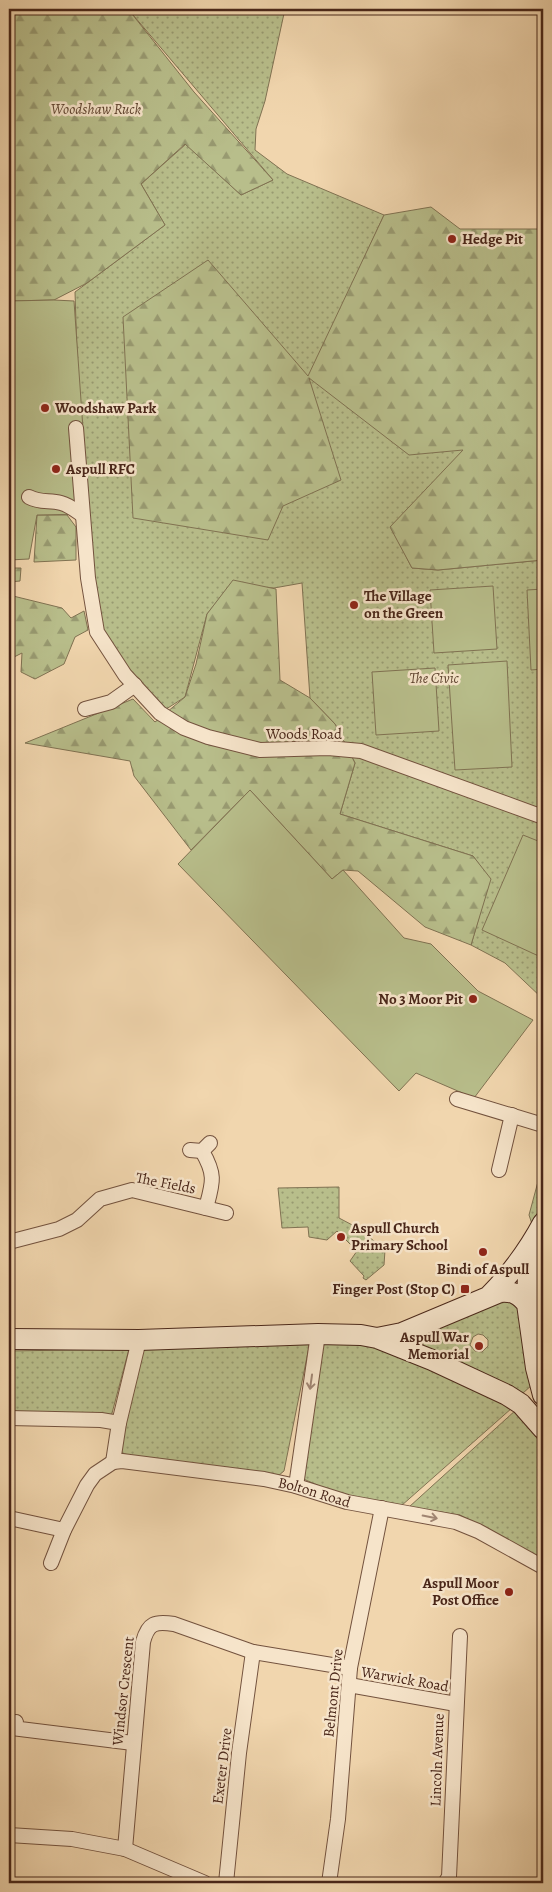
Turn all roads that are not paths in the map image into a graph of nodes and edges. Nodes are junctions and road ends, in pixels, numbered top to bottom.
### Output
1 (76, 428) dead end
2 (29, 497) dead end
3 (82, 515) junction
4 (135, 685) junction
5 (85, 709) dead end
6 (543, 818) edge
7 (457, 1099) dead end
8 (512, 1115) junction
9 (543, 1125) edge
10 (200, 1148) dead end
11 (499, 1170) dead end
12 (206, 1208) junction
13 (226, 1213) dead end
14 (543, 1223) edge
15 (10, 1237) edge
16 (533, 1243) junction
17 (489, 1296) junction
18 (527, 1304) junction
19 (428, 1323) junction
20 (318, 1334) junction
21 (377, 1338) junction
22 (9, 1340) edge
23 (139, 1340) junction
24 (432, 1360) junction
25 (536, 1368) junction
26 (508, 1395) junction
27 (543, 1395) edge
28 (9, 1418) edge
29 (119, 1424) junction
30 (543, 1428) edge
31 (113, 1462) junction
32 (296, 1486) junction
33 (382, 1508) junction
34 (9, 1518) edge
35 (64, 1530) junction
36 (51, 1563) dead end
37 (543, 1567) edge
38 (460, 1636) dead end
39 (253, 1652) junction
40 (350, 1668) junction
41 (349, 1685) junction
42 (456, 1704) junction
43 (16, 1722) dead end
44 (133, 1743) junction
45 (9, 1835) edge
46 (125, 1849) junction
47 (206, 1883) edge
48 (226, 1883) edge
49 (329, 1883) edge
50 (445, 1883) edge

1 - 3 street, Woods Road
2 - 3 street
3 - 4 street, Woods Road
4 - 5 street
4 - 6 street, Woods Road
7 - 8 street
8 - 9 street
8 - 11 street
10 - 12 street, The Fields
12 - 13 street, The Fields
12 - 15 street, The Fields
14 - 16 main road
16 - 17 main road
16 - 18 main road
17 - 18 main road
17 - 19 main road
18 - 25 main road
19 - 21 main road
19 - 24 main road
20 - 21 main road
20 - 23 main road
20 -> 32 street
21 - 24 main road
22 - 23 main road
23 - 29 street
24 - 26 main road
25 - 26 main road
25 - 27 main road
26 - 30 main road
28 - 29 street
29 - 31 street
31 - 32 street, Bolton Road
31 - 35 street
32 - 33 street, Bolton Road
33 -> 37 street, Bolton Road
33 - 40 street, Belmont Drive
34 - 35 street
35 - 36 street
38 - 42 street, Lincoln Avenue
39 - 40 street, Windsor Crescent
39 - 44 street, Windsor Crescent
39 - 48 street, Exeter Drive
40 - 41 street, Belmont Drive
41 - 42 street, Warwick Road
41 - 49 street, Belmont Drive
42 - 50 street, Lincoln Avenue
43 - 44 street
44 - 46 street, Windsor Crescent
45 - 46 street
46 - 47 street

